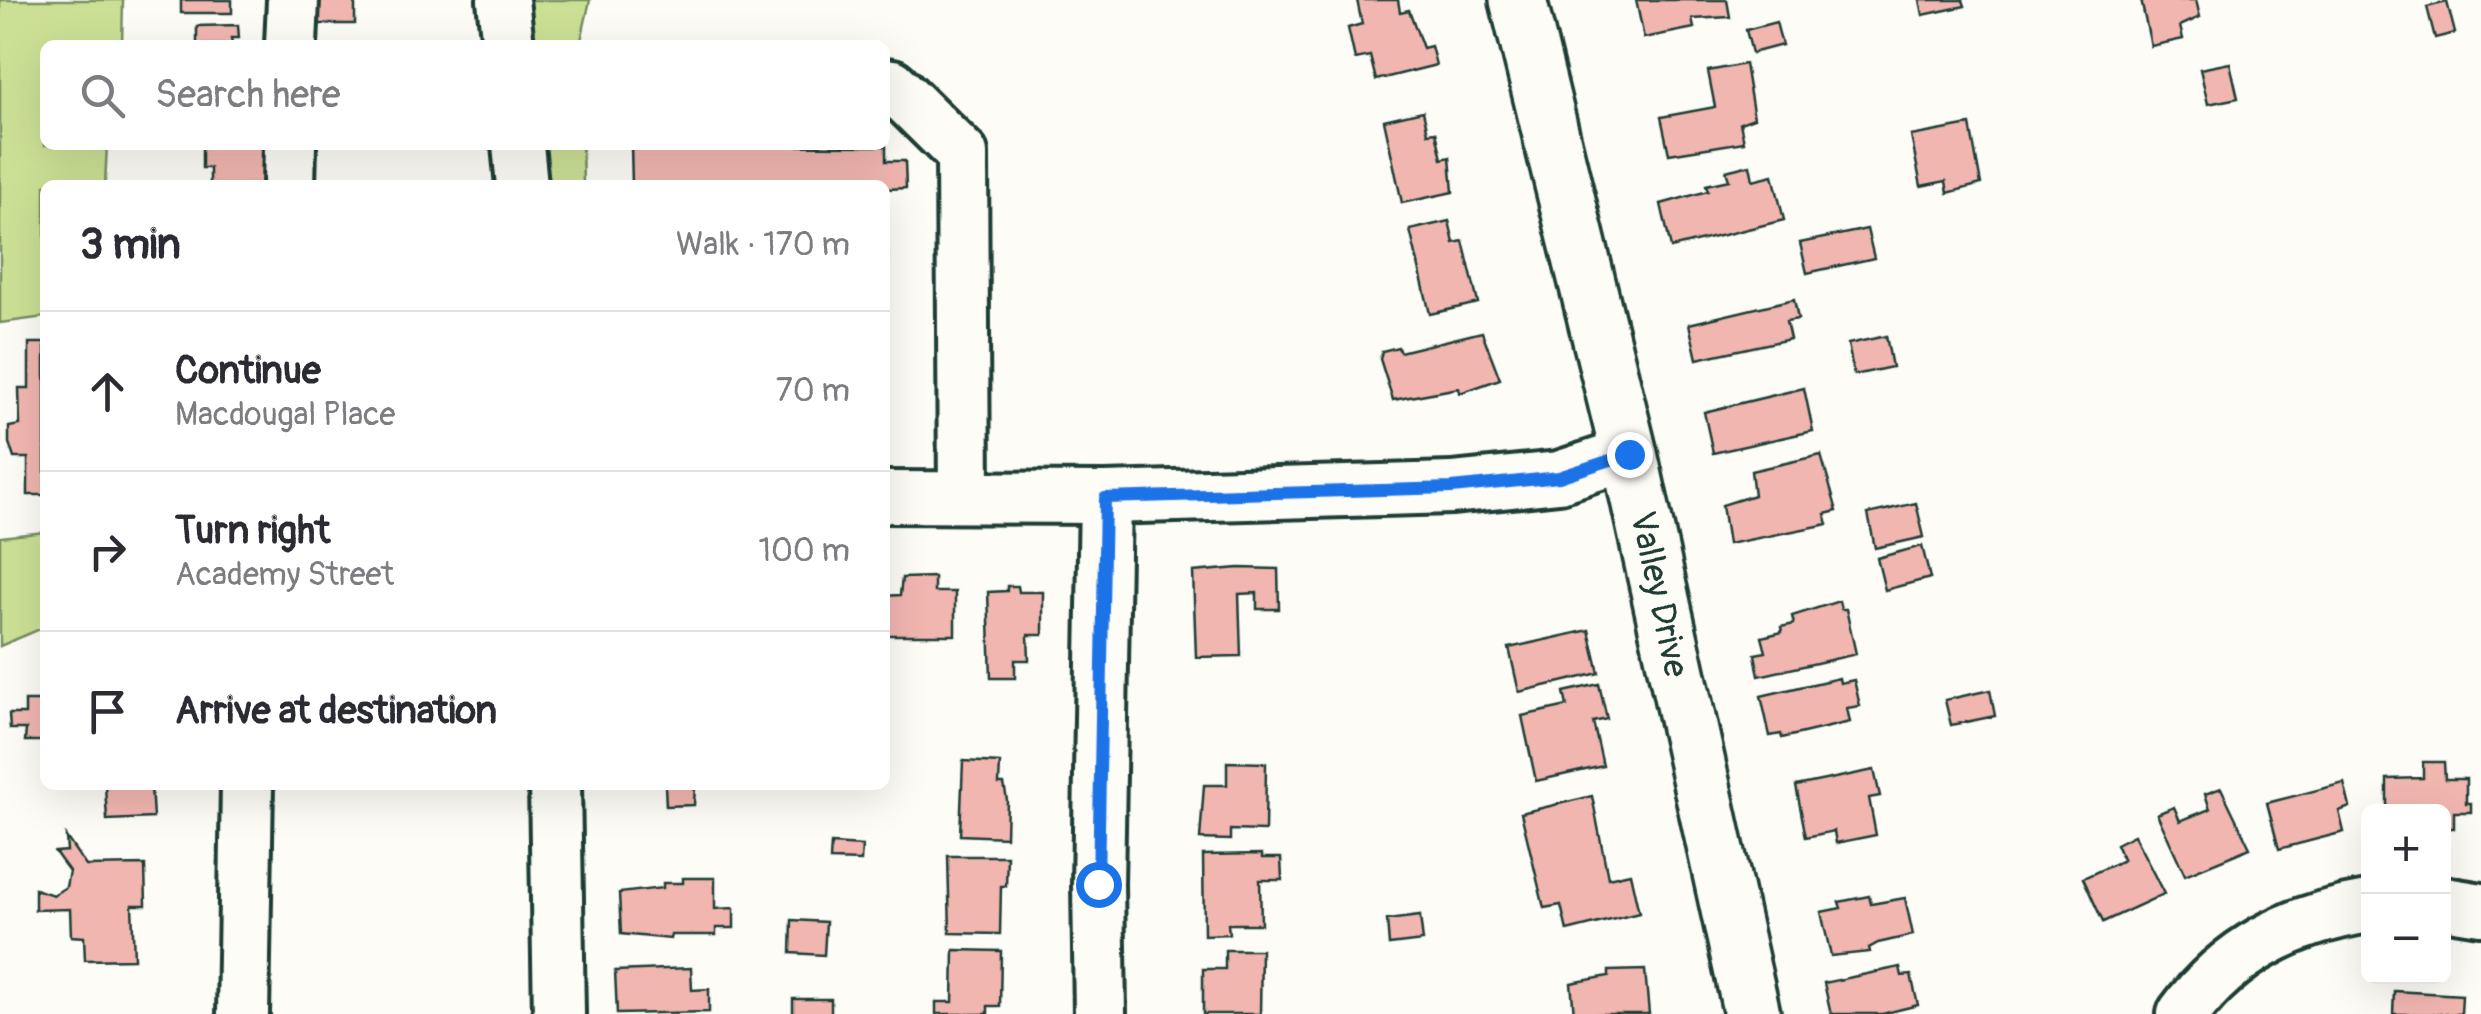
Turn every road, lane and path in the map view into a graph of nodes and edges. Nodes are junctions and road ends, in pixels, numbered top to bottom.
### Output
1 (293, 0) edge
2 (504, 0) edge
3 (1518, 0) edge
4 (291, 40) edge
5 (508, 40) edge
6 (890, 84) edge
7 (290, 150) edge
8 (518, 150) edge
9 (289, 180) edge
10 (522, 180) edge
11 (1629, 454) junction
12 (890, 496) edge
13 (964, 496) junction
14 (1105, 498) junction
15 (247, 790) edge
16 (556, 790) edge
17 (2451, 903) edge
18 (2361, 908) edge
19 (2481, 909) edge
20 (243, 1014) edge
21 (559, 1014) edge
22 (1100, 1014) edge
23 (1752, 1014) edge
24 (2182, 1014) edge

1 - 4 street
2 - 5 street
3 - 11 main road, Valley Drive
6 - 13 street
7 - 9 street
8 - 10 street
11 - 14 street
11 - 23 main road, Valley Drive
12 - 13 street
13 - 14 street
14 - 22 street
15 - 20 street
16 - 21 street
17 - 19 street
18 - 24 street

